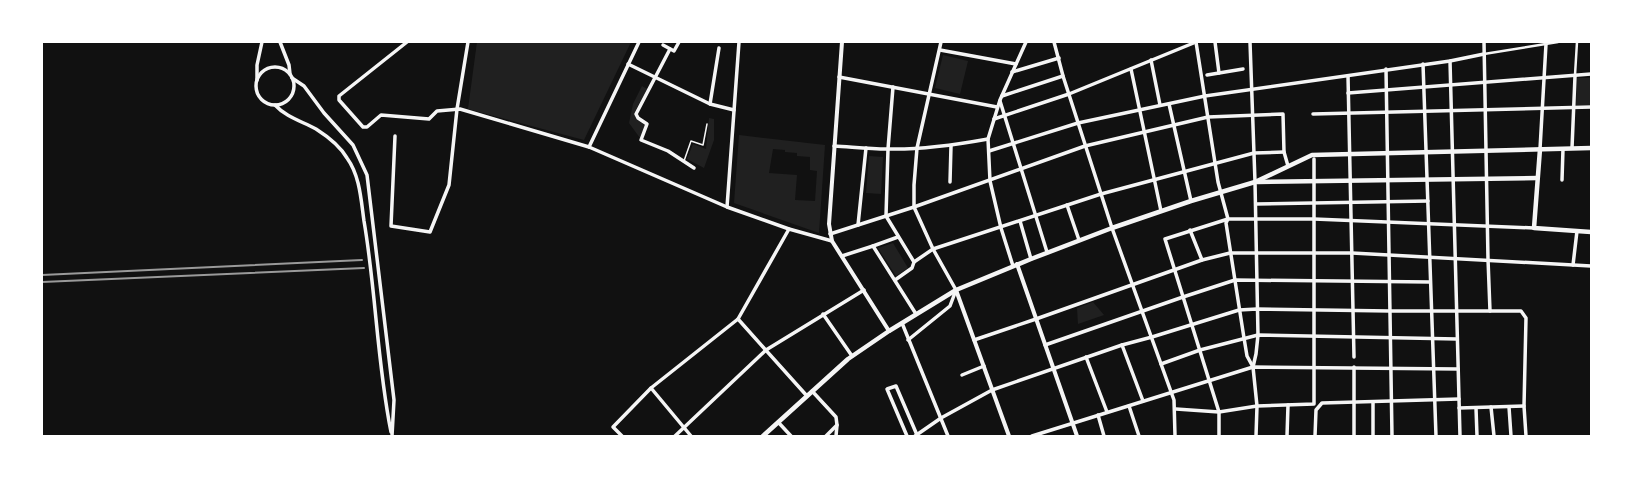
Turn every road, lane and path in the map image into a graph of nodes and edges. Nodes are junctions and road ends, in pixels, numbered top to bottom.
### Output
1 (262, 42) edge
2 (280, 42) edge
3 (407, 42) edge
4 (468, 42) edge
5 (639, 42) edge
6 (679, 42) edge
7 (739, 42) edge
8 (842, 42) edge
9 (941, 42) edge
10 (1026, 42) edge
11 (1054, 42) edge
12 (1196, 42) edge
13 (1215, 42) edge
14 (1250, 42) edge
15 (1484, 42) edge
16 (1558, 42) edge
17 (1577, 42) edge
18 (1546, 44) junction
19 (663, 45) dead end
20 (719, 48) dead end
21 (670, 49) junction
22 (940, 50) junction
23 (1484, 54) junction
24 (1059, 58) junction
25 (1151, 60) junction
26 (1450, 61) junction
27 (628, 64) junction
28 (1016, 64) junction
29 (1423, 64) junction
30 (1131, 68) junction
31 (1243, 69) dead end
32 (1386, 69) junction
33 (1012, 72) junction
34 (1219, 73) junction
35 (1591, 74) edge
36 (1207, 75) dead end
37 (291, 76) junction
38 (1063, 76) junction
39 (1348, 76) junction
40 (1575, 76) junction
41 (839, 77) junction
42 (1545, 78) junction
43 (655, 79) junction
44 (257, 80) junction
45 (1485, 83) junction
46 (1451, 85) junction
47 (893, 87) junction
48 (1424, 88) junction
49 (1252, 90) junction
50 (1387, 90) junction
51 (929, 94) junction
52 (1069, 94) junction
53 (1348, 94) junction
54 (1002, 96) junction
55 (1205, 96) junction
56 (1000, 100) junction
57 (710, 104) junction
58 (1169, 104) junction
59 (274, 105) junction
60 (1160, 106) junction
61 (997, 107) junction
62 (1574, 107) junction
63 (1591, 107) edge
64 (1544, 108) junction
65 (457, 109) junction
66 (734, 110) junction
67 (1140, 110) junction
68 (1451, 110) junction
69 (1485, 110) junction
70 (1424, 111) junction
71 (1387, 112) junction
72 (1349, 113) junction
73 (1312, 114) dead end
74 (1005, 115) junction
75 (1253, 115) junction
76 (1208, 117) junction
77 (994, 119) junction
78 (1078, 123) junction
79 (707, 124) dead end
80 (1174, 125) junction
81 (1144, 132) junction
82 (395, 136) dead end
83 (988, 139) junction
84 (1014, 143) junction
85 (834, 146) junction
86 (951, 146) junction
87 (1085, 146) junction
88 (589, 147) junction
89 (866, 148) junction
90 (917, 148) junction
91 (1563, 148) junction
92 (1572, 148) junction
93 (1591, 148) edge
94 (888, 149) junction
95 (1540, 149) junction
96 (1486, 150) junction
97 (989, 151) junction
98 (1452, 151) junction
99 (1284, 152) junction
100 (1426, 152) junction
101 (1254, 153) junction
102 (1388, 153) junction
103 (1350, 154) junction
104 (1314, 160) dead end
105 (684, 161) junction
106 (1215, 163) junction
107 (1288, 166) junction
108 (694, 168) dead end
109 (1021, 169) junction
110 (1184, 172) junction
111 (1537, 178) junction
112 (1486, 179) junction
113 (990, 180) junction
114 (1154, 180) junction
115 (1388, 180) junction
116 (1427, 180) junction
117 (1453, 180) junction
118 (1562, 180) dead end
119 (1314, 181) junction
120 (1350, 181) junction
121 (950, 182) dead end
122 (1255, 182) junction
123 (1222, 192) junction
124 (1101, 194) junction
125 (1428, 200) junction
126 (1191, 201) junction
127 (1388, 201) junction
128 (1351, 202) junction
129 (1314, 203) junction
130 (1256, 204) junction
131 (1067, 205) junction
132 (727, 207) junction
133 (914, 207) junction
134 (1161, 211) junction
135 (886, 216) junction
136 (1035, 216) junction
137 (1228, 219) junction
138 (1256, 219) junction
139 (1314, 220) junction
140 (1020, 221) junction
141 (1351, 221) junction
142 (1389, 222) junction
143 (1428, 224) junction
144 (858, 225) junction
145 (1454, 226) junction
146 (1487, 227) junction
147 (1001, 228) junction
148 (1112, 228) junction
149 (1534, 228) junction
150 (789, 229) junction
151 (1190, 230) junction
152 (1577, 231) junction
153 (1591, 232) edge
154 (830, 234) junction
155 (898, 237) junction
156 (832, 240) junction
157 (1079, 240) junction
158 (873, 246) junction
159 (933, 250) junction
160 (1047, 252) junction
161 (1256, 252) junction
162 (1230, 253) junction
163 (1314, 253) junction
164 (1352, 253) junction
165 (1389, 255) junction
166 (842, 256) junction
167 (1430, 257) junction
168 (1455, 258) junction
169 (1031, 259) junction
170 (1202, 260) junction
171 (1488, 260) junction
172 (914, 262) junction
173 (1015, 265) junction
174 (1573, 265) junction
175 (1591, 266) edge
176 (1175, 270) junction
177 (895, 280) junction
178 (1235, 280) junction
179 (1257, 280) junction
180 (1314, 280) junction
181 (1353, 281) junction
182 (1390, 282) junction
183 (1430, 282) junction
184 (1133, 285) junction
185 (864, 290) junction
186 (956, 290) junction
187 (1183, 296) junction
188 (1257, 309) junction
189 (1239, 310) junction
190 (1314, 310) junction
191 (1142, 311) junction
192 (1354, 311) junction
193 (1390, 311) junction
194 (1431, 311) junction
195 (1490, 311) junction
196 (1456, 312) junction
197 (823, 314) junction
198 (916, 314) junction
199 (738, 319) junction
200 (1036, 319) junction
201 (902, 323) junction
202 (1192, 325) junction
203 (889, 331) junction
204 (1258, 335) junction
205 (1314, 336) junction
206 (1152, 337) junction
207 (1354, 337) junction
208 (1244, 338) junction
209 (1390, 338) junction
210 (1432, 339) junction
211 (1457, 339) junction
212 (908, 340) junction
213 (974, 340) junction
214 (1122, 344) junction
215 (1045, 345) junction
216 (766, 350) junction
217 (1200, 350) junction
218 (852, 356) junction
219 (1086, 357) junction
220 (1354, 357) dead end
221 (1161, 364) junction
222 (984, 366) junction
223 (1252, 367) junction
224 (1314, 367) junction
225 (1354, 367) junction
226 (1391, 368) junction
227 (1054, 369) junction
228 (1433, 369) junction
229 (1458, 369) junction
230 (962, 375) dead end
231 (1210, 382) junction
232 (651, 388) junction
233 (992, 390) junction
234 (812, 391) junction
235 (1172, 393) junction
236 (807, 396) junction
237 (1459, 399) junction
238 (1434, 400) junction
239 (1143, 401) junction
240 (1391, 401) junction
241 (1354, 402) junction
242 (1373, 402) junction
243 (1288, 405) junction
244 (1129, 406) junction
245 (1257, 406) junction
246 (1524, 406) junction
247 (1492, 407) junction
248 (1509, 407) junction
249 (1459, 408) junction
250 (1476, 408) junction
251 (1176, 409) junction
252 (1107, 412) junction
253 (1219, 412) junction
254 (1098, 415) junction
255 (941, 418) junction
256 (778, 422) junction
257 (1072, 423) junction
258 (837, 425) junction
259 (683, 428) junction
260 (916, 435) edge
261 (392, 436) edge
262 (622, 436) edge
263 (675, 436) edge
264 (691, 436) edge
265 (763, 436) edge
266 (791, 436) edge
267 (826, 436) edge
268 (836, 436) edge
269 (907, 436) edge
270 (948, 436) edge
271 (1009, 436) edge
272 (1032, 436) edge
273 (1077, 436) edge
274 (1104, 436) edge
275 (1139, 436) edge
276 (1175, 436) edge
277 (1219, 436) edge
278 (1256, 436) edge
279 (1288, 436) edge
280 (1315, 436) edge
281 (1354, 436) edge
282 (1373, 436) edge
283 (1392, 436) edge
284 (1436, 436) edge
285 (1460, 436) edge
286 (1477, 436) edge
287 (1494, 436) edge
288 (1511, 436) edge
289 (1526, 436) edge

1 - 44 street
2 - 37 street
3 - 65 street
4 - 65 street
5 - 27 street
6 - 21 street
7 - 66 street
8 - 41 street
9 - 22 street
10 - 28 street
11 - 24 street
12 - 25 street
12 - 55 street
13 - 34 street
14 - 49 street
15 - 23 street
16 - 18 street
17 - 40 street
18 - 23 street
18 - 42 street
19 - 21 street
20 - 57 street
21 - 43 street
22 - 28 street
22 - 51 street
23 - 26 street
23 - 45 street
24 - 33 street
24 - 38 street
25 - 30 street
25 - 60 street
26 - 29 street
26 - 46 street
27 - 43 street
27 - 88 street
28 - 33 street
29 - 32 street
29 - 48 street
30 - 52 street
30 - 67 street
31 - 34 street
32 - 39 street
32 - 50 street
33 - 54 street
34 - 36 street
35 - 40 street
37 - 44 street
37 - 59 street
37 - 261 street
38 - 52 street
38 - 54 street
39 - 49 street
39 - 53 street
40 - 42 street
40 - 62 street
41 - 47 street
41 - 85 street
42 - 45 street
42 - 64 street
43 - 57 street
43 - 105 street
44 - 59 street
45 - 46 street
45 - 69 street
46 - 48 street
46 - 68 street
47 - 51 street
47 - 94 street
48 - 50 street
48 - 70 street
49 - 55 street
49 - 75 street
50 - 53 street
50 - 71 street
51 - 61 street
51 - 90 street
52 - 74 street
52 - 78 street
53 - 72 street
54 - 56 street
55 - 58 street
55 - 76 street
56 - 61 street
56 - 74 street
57 - 66 street
58 - 60 street
58 - 80 street
59 - 261 street
60 - 67 street
61 - 77 street
62 - 63 street
62 - 64 street
62 - 92 street
64 - 69 street
64 - 95 street
65 - 82 street
65 - 88 street
66 - 132 street
67 - 78 street
67 - 81 street
68 - 69 street
68 - 70 street
68 - 98 street
69 - 96 street
70 - 71 street
70 - 100 street
71 - 72 street
71 - 102 street
72 - 73 street
72 - 103 street
74 - 77 street
74 - 84 street
75 - 76 street
75 - 99 street
75 - 101 street
76 - 80 street
76 - 106 street
77 - 83 street
78 - 84 street
78 - 87 street
79 - 105 lane
80 - 81 street
80 - 110 street
81 - 87 street
81 - 114 street
83 - 86 street
83 - 97 street
84 - 97 street
84 - 109 street
85 - 89 street
85 - 154 street
86 - 90 street
86 - 121 street
87 - 109 street
87 - 124 street
88 - 132 street
89 - 94 street
89 - 144 street
90 - 94 street
90 - 133 street
91 - 92 main road
91 - 95 main road
91 - 118 street
92 - 93 main road
94 - 135 street
95 - 96 main road
95 - 111 main road
96 - 98 main road
96 - 112 street
97 - 113 street
98 - 100 main road
98 - 117 street
99 - 101 street
99 - 107 street
100 - 102 main road
100 - 116 street
101 - 106 street
101 - 122 street
102 - 103 main road
102 - 115 street
103 - 107 main road
103 - 120 street
104 - 119 street
105 - 108 street
106 - 110 street
106 - 123 street
107 - 122 main road
109 - 113 street
109 - 136 street
110 - 114 street
110 - 126 street
111 - 112 main road
111 - 149 main road
112 - 117 main road
112 - 146 street
113 - 133 street
113 - 147 street
114 - 124 street
114 - 134 street
115 - 116 main road
115 - 120 main road
115 - 127 street
116 - 117 main road
116 - 125 street
117 - 145 street
119 - 120 main road
119 - 122 main road
119 - 129 street
120 - 128 street
122 - 123 main road
122 - 130 street
123 - 126 main road
123 - 137 street
124 - 131 street
124 - 148 street
125 - 127 street
125 - 143 street
126 - 134 main road
127 - 128 street
127 - 142 street
128 - 129 street
128 - 141 street
129 - 130 street
129 - 139 street
130 - 138 street
131 - 136 street
131 - 157 street
132 - 150 street
133 - 135 street
133 - 159 street
134 - 148 main road
135 - 144 street
135 - 155 street
136 - 140 street
136 - 160 street
137 - 138 street
137 - 151 street
137 - 162 street
138 - 139 street
138 - 161 street
139 - 141 street
139 - 163 street
140 - 147 street
140 - 169 street
141 - 142 street
141 - 164 street
142 - 143 street
142 - 165 street
143 - 145 street
143 - 167 street
144 - 154 street
145 - 146 street
145 - 168 street
146 - 149 street
146 - 171 street
147 - 159 street
147 - 173 street
148 - 157 main road
148 - 184 street
149 - 152 main road
150 - 156 street
150 - 199 street
151 - 170 street
151 - 176 street
152 - 153 main road
152 - 174 street
154 - 156 street
155 - 158 street
155 - 172 street
156 - 166 street
157 - 160 main road
158 - 166 street
158 - 177 street
159 - 172 street
159 - 186 street
160 - 169 main road
161 - 162 street
161 - 163 street
161 - 179 street
162 - 170 street
162 - 178 street
163 - 164 street
163 - 180 street
164 - 165 street
164 - 181 street
165 - 167 street
165 - 182 street
166 - 185 street
167 - 168 street
167 - 183 street
168 - 171 street
168 - 196 street
169 - 173 main road
170 - 176 street
171 - 174 street
171 - 195 street
172 - 177 street
173 - 186 main road
173 - 200 street
174 - 175 street
176 - 184 street
176 - 187 street
177 - 198 street
178 - 179 street
178 - 187 street
178 - 189 street
179 - 180 street
179 - 188 street
180 - 181 street
180 - 190 street
181 - 182 street
181 - 192 street
182 - 183 street
182 - 193 street
183 - 194 street
184 - 191 street
184 - 200 street
185 - 197 street
185 - 203 street
186 - 198 main road
186 - 212 street
186 - 213 street
187 - 191 street
187 - 202 street
188 - 189 street
188 - 190 street
188 - 204 street
189 - 202 street
189 - 208 street
190 - 192 street
190 - 205 street
191 - 206 street
191 - 215 street
192 - 193 street
192 - 207 street
193 - 194 street
193 - 209 street
194 - 196 street
194 - 210 street
195 - 196 street
195 - 246 street
196 - 211 street
197 - 216 street
197 - 218 street
198 - 201 main road
199 - 216 street
199 - 232 street
200 - 213 street
200 - 215 street
201 - 203 main road
201 - 212 street
202 - 206 street
202 - 217 street
203 - 218 main road
204 - 205 street
204 - 208 street
204 - 223 street
205 - 207 street
205 - 224 street
206 - 214 street
206 - 221 street
207 - 209 street
207 - 220 street
208 - 217 street
208 - 223 street
209 - 210 street
209 - 226 street
210 - 211 street
210 - 228 street
211 - 229 street
212 - 255 street
213 - 222 street
214 - 219 street
214 - 239 street
215 - 227 street
216 - 236 street
216 - 259 street
217 - 221 street
217 - 231 street
218 - 234 main road
219 - 227 street
219 - 252 street
221 - 235 street
222 - 230 street
222 - 233 street
223 - 224 street
223 - 231 street
223 - 245 street
224 - 225 street
224 - 243 street
225 - 226 street
225 - 241 street
226 - 228 street
226 - 240 street
227 - 233 street
227 - 257 street
228 - 229 street
228 - 238 street
229 - 237 street
231 - 235 street
231 - 253 street
232 - 259 street
232 - 262 street
233 - 255 street
233 - 271 street
234 - 236 main road
234 - 258 street
235 - 239 street
235 - 251 street
236 - 256 main road
237 - 238 street
237 - 249 street
238 - 240 street
238 - 284 street
239 - 244 street
240 - 242 street
240 - 283 street
241 - 242 street
241 - 280 street
241 - 281 street
242 - 282 street
243 - 245 street
243 - 279 street
244 - 252 street
244 - 275 street
245 - 253 street
245 - 278 street
246 - 248 street
246 - 289 street
247 - 248 street
247 - 250 street
247 - 287 street
248 - 288 street
249 - 250 street
249 - 285 street
250 - 286 street
251 - 253 street
251 - 276 street
252 - 254 street
253 - 277 street
254 - 257 street
254 - 274 street
255 - 260 street
255 - 270 street
256 - 265 main road
256 - 266 street
257 - 272 street
257 - 273 street
258 - 267 street
258 - 268 street
259 - 263 street
259 - 264 street
260 - 269 street

